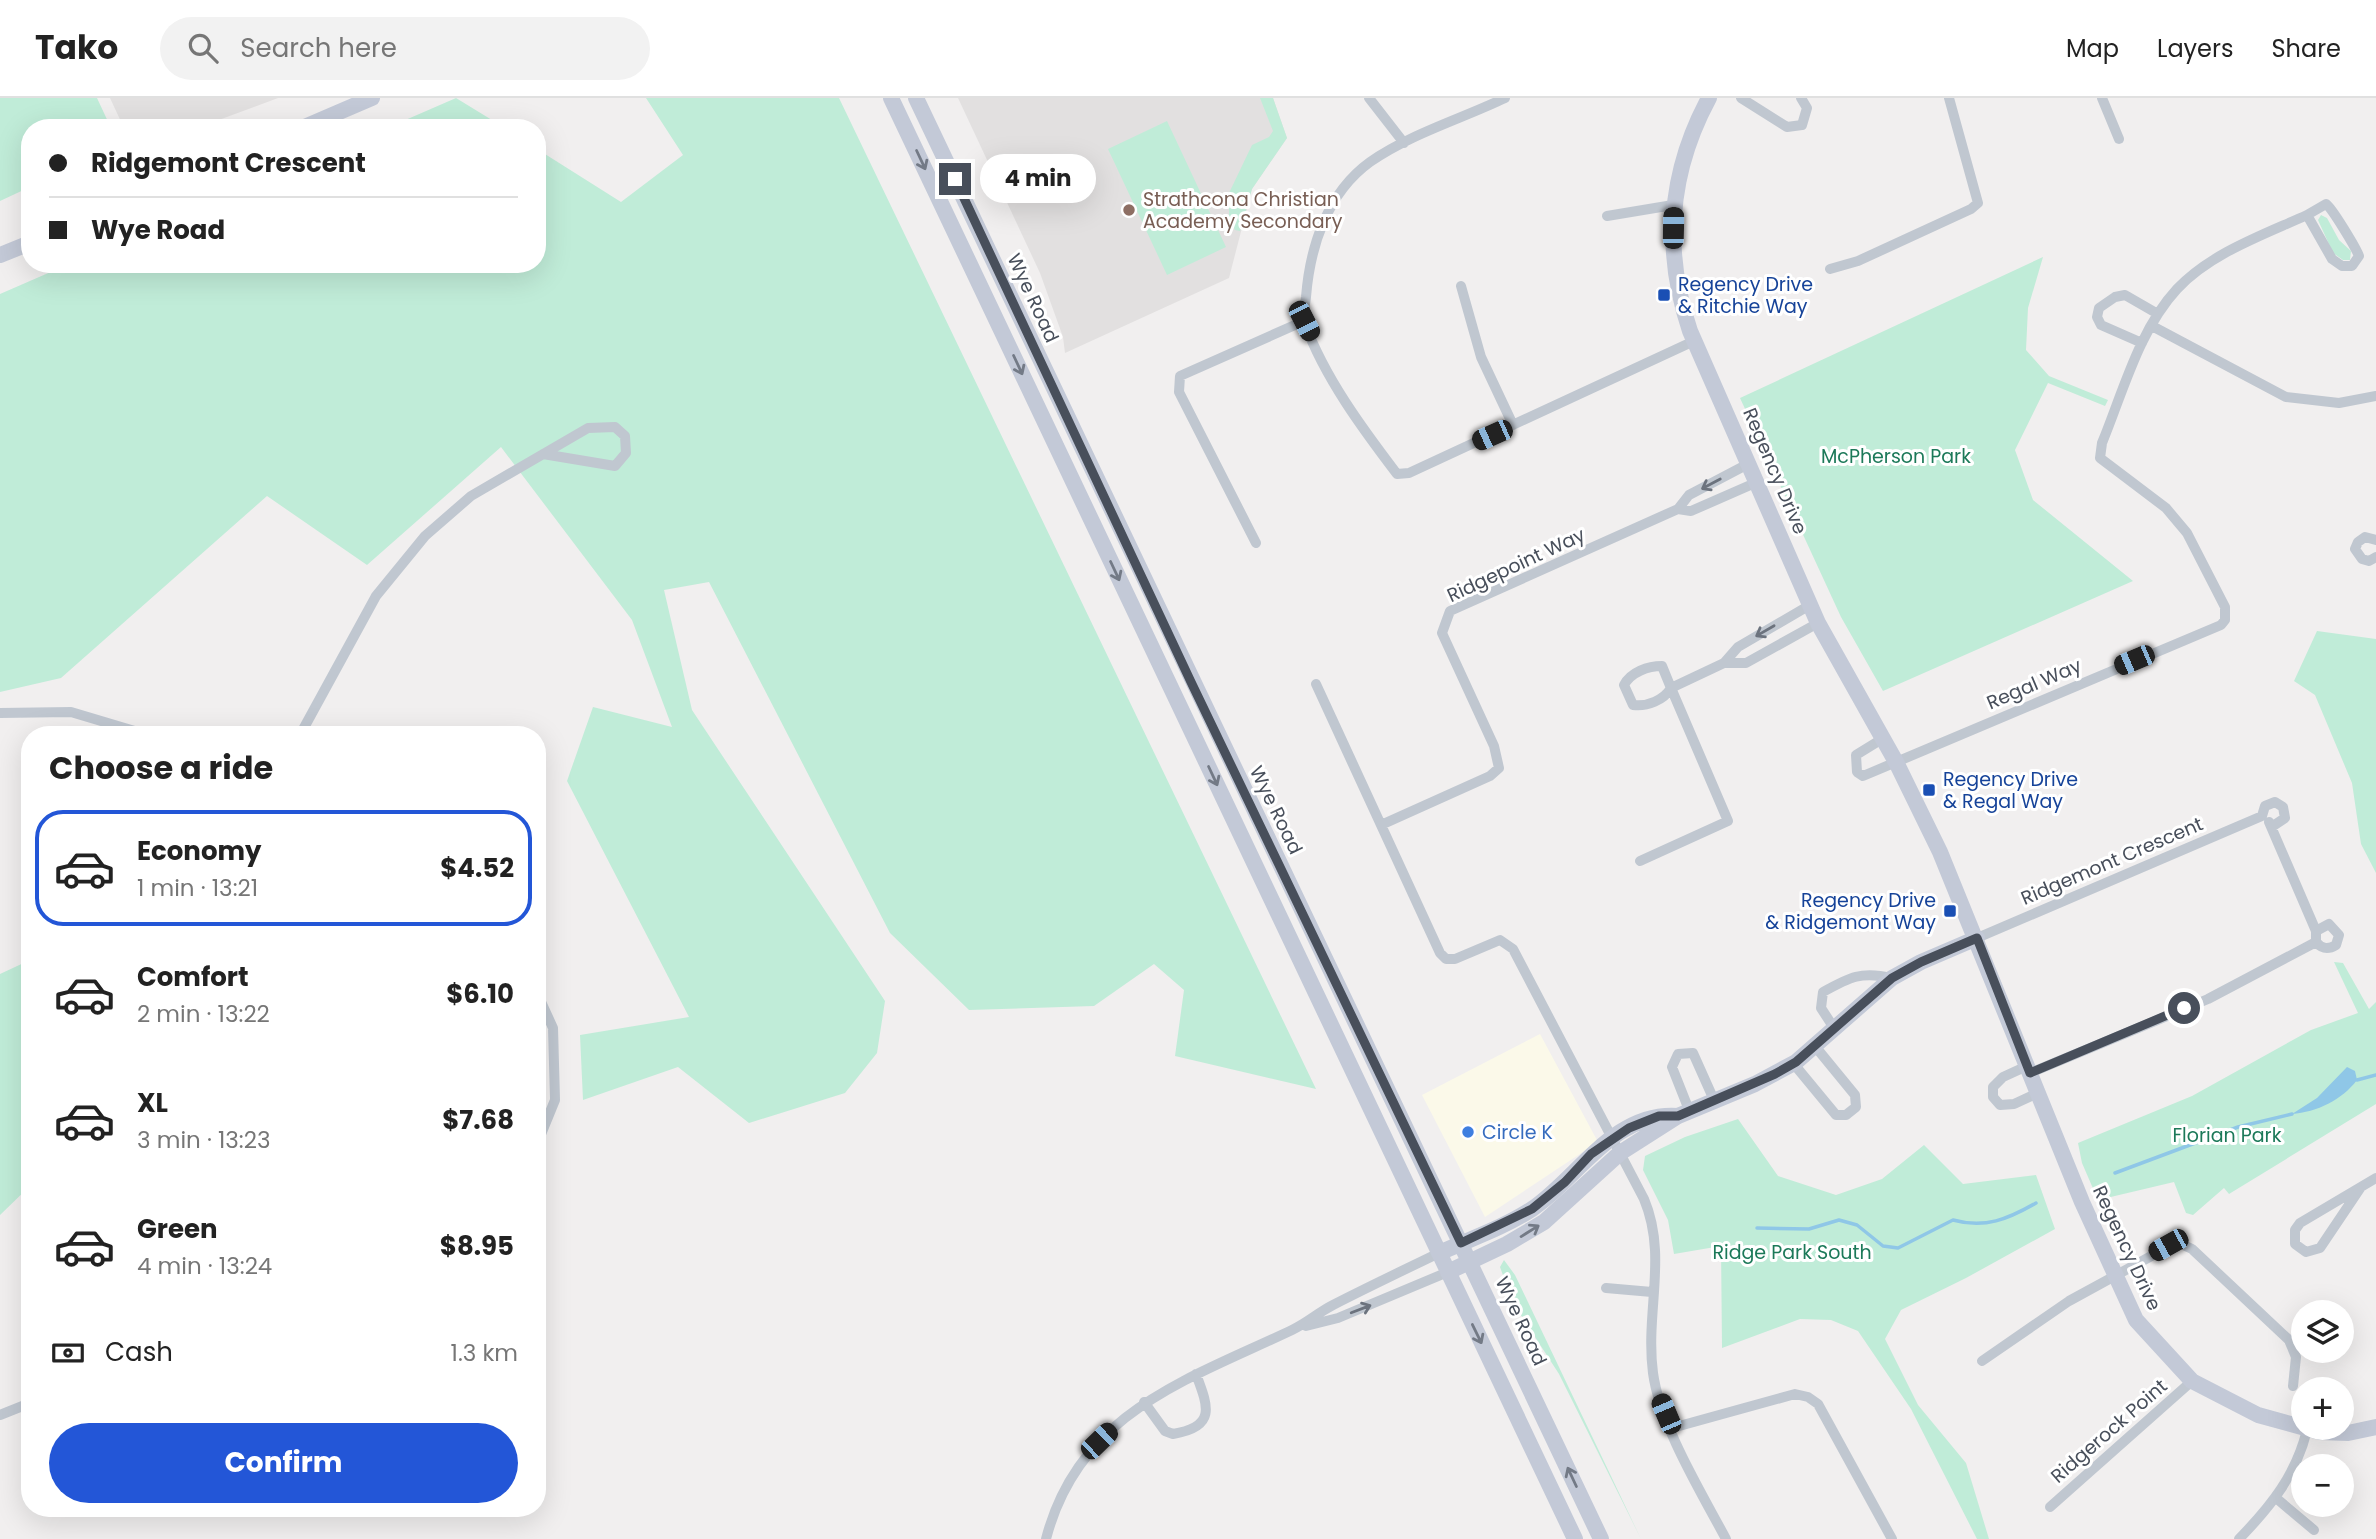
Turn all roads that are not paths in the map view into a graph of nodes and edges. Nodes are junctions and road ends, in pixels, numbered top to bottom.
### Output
1 (372, 98) edge
2 (891, 98) edge
3 (916, 98) edge
4 (1369, 98) edge
5 (1505, 98) edge
6 (1709, 98) edge
7 (1741, 98) edge
8 (1801, 98) edge
9 (1949, 98) edge
10 (2102, 98) edge
11 (323, 119) edge
12 (2119, 139) dead end
13 (1404, 143) junction
14 (1673, 205) junction
15 (2307, 215) junction
16 (1607, 216) dead end
17 (21, 247) edge
18 (0, 256) edge
19 (1830, 270) dead end
20 (1461, 286) dead end
21 (2158, 314) junction
22 (1304, 321) junction
23 (2152, 326) junction
24 (1694, 341) junction
25 (2142, 343) junction
26 (2376, 396) edge
27 (1513, 425) junction
28 (543, 454) junction
29 (1748, 464) junction
30 (1755, 483) junction
31 (1678, 509) junction
32 (2376, 540) edge
33 (1256, 543) dead end
34 (2376, 557) edge
35 (1810, 605) junction
36 (1818, 623) junction
37 (1724, 663) junction
38 (1316, 684) dead end
39 (1671, 688) junction
40 (0, 712) edge
41 (118, 726) edge
42 (305, 726) edge
43 (1882, 739) junction
44 (1896, 762) junction
45 (2262, 816) junction
46 (1381, 825) junction
47 (2273, 826) junction
48 (1640, 861) dead end
49 (1977, 938) junction
50 (1892, 978) junction
51 (546, 1013) edge
52 (1834, 1028) junction
53 (1814, 1045) junction
54 (1794, 1063) junction
55 (2029, 1070) junction
56 (2038, 1093) junction
57 (1714, 1100) junction
58 (1683, 1113) junction
59 (546, 1122) edge
60 (1617, 1146) junction
61 (2376, 1178) edge
62 (2361, 1187) junction
63 (1461, 1243) junction
64 (1439, 1253) junction
65 (1470, 1262) junction
66 (1448, 1272) junction
67 (2113, 1276) junction
68 (1606, 1288) dead end
69 (1652, 1292) junction
70 (1296, 1328) junction
71 (1982, 1361) dead end
72 (1196, 1374) junction
73 (2294, 1377) edge
74 (2192, 1381) junction
75 (1144, 1402) junction
76 (21, 1407) edge
77 (0, 1415) edge
78 (2291, 1425) edge
79 (2376, 1427) edge
80 (1672, 1428) junction
81 (2354, 1432) edge
82 (2304, 1440) edge
83 (2276, 1498) junction
84 (2050, 1507) dead end
85 (2314, 1530) dead end
86 (1046, 1539) edge
87 (1575, 1539) edge
88 (1601, 1539) edge
89 (1726, 1539) edge
90 (1892, 1539) edge
91 (2238, 1539) edge

1 - 11 main road
2 -> 64 main road
3 - 63 main road, Wye Road
4 - 13 street
5 - 13 street
6 - 14 main road, Regency Drive
7 - 8 street
9 - 19 street
10 - 12 street
13 - 22 street
14 - 16 street
14 - 24 main road, Regency Drive
15 - 15 street, Regal Way
15 - 21 street, Regal Way
17 - 18 main road
20 - 27 street
21 - 23 street, Regal Way
21 - 25 street
22 - 27 street
22 - 33 street
23 - 25 street, Regal Way
23 - 26 street
24 - 27 street
24 - 29 main road, Regency Drive
25 - 44 street, Regal Way
28 - 28 street
28 - 42 street
29 - 30 main road, Regency Drive
29 -> 31 street, Ridgepoint Way
30 - 31 street, Ridgepoint Way
30 - 35 main road, Regency Drive
31 - 46 street, Ridgepoint Way
32 - 34 street
35 - 36 main road, Regency Drive
35 -> 37 street
36 - 37 street
36 - 43 main road, Regency Drive
37 - 39 street
38 - 46 street
39 - 39 street
39 - 48 street
40 - 41 street
43 - 44 main road, Regency Drive
43 - 44 street
44 - 49 main road, Regency Drive
45 - 47 street, Ridgemont Crescent
45 - 47 street, Ridgemont Crescent
45 - 49 street, Ridgemont Crescent
46 - 60 street
47 - 55 street, Ridgemont Crescent
49 - 50 main road
49 - 55 main road, Regency Drive
50 - 52 main road
50 - 52 street
51 - 59 street
52 - 53 main road
53 - 54 main road
53 - 54 street
54 - 57 main road
55 - 56 main road, Regency Drive
55 - 56 street
56 - 67 main road, Regency Drive
57 - 58 main road
57 - 58 street
58 - 60 main road
60 - 63 main road
65 -> 60 main road
60 - 69 street
61 - 62 street
62 - 62 street
63 - 64 main road
63 - 65 main road, Wye Road
64 - 66 main road
64 - 70 street
65 - 66 main road
88 -> 65 main road, Wye Road
70 -> 66 street
66 -> 87 main road
67 - 71 street
67 - 73 street
67 - 74 main road, Regency Drive
68 - 69 street
69 - 80 street
70 - 72 street
72 - 75 street
72 - 75 street
74 - 78 main road, Regency Drive
74 - 84 street, Ridgerock Point
75 - 86 street
76 - 77 street
79 - 81 main road, Regency Drive
80 - 89 street
80 - 90 street
82 - 83 street
83 - 85 street
83 - 91 street

